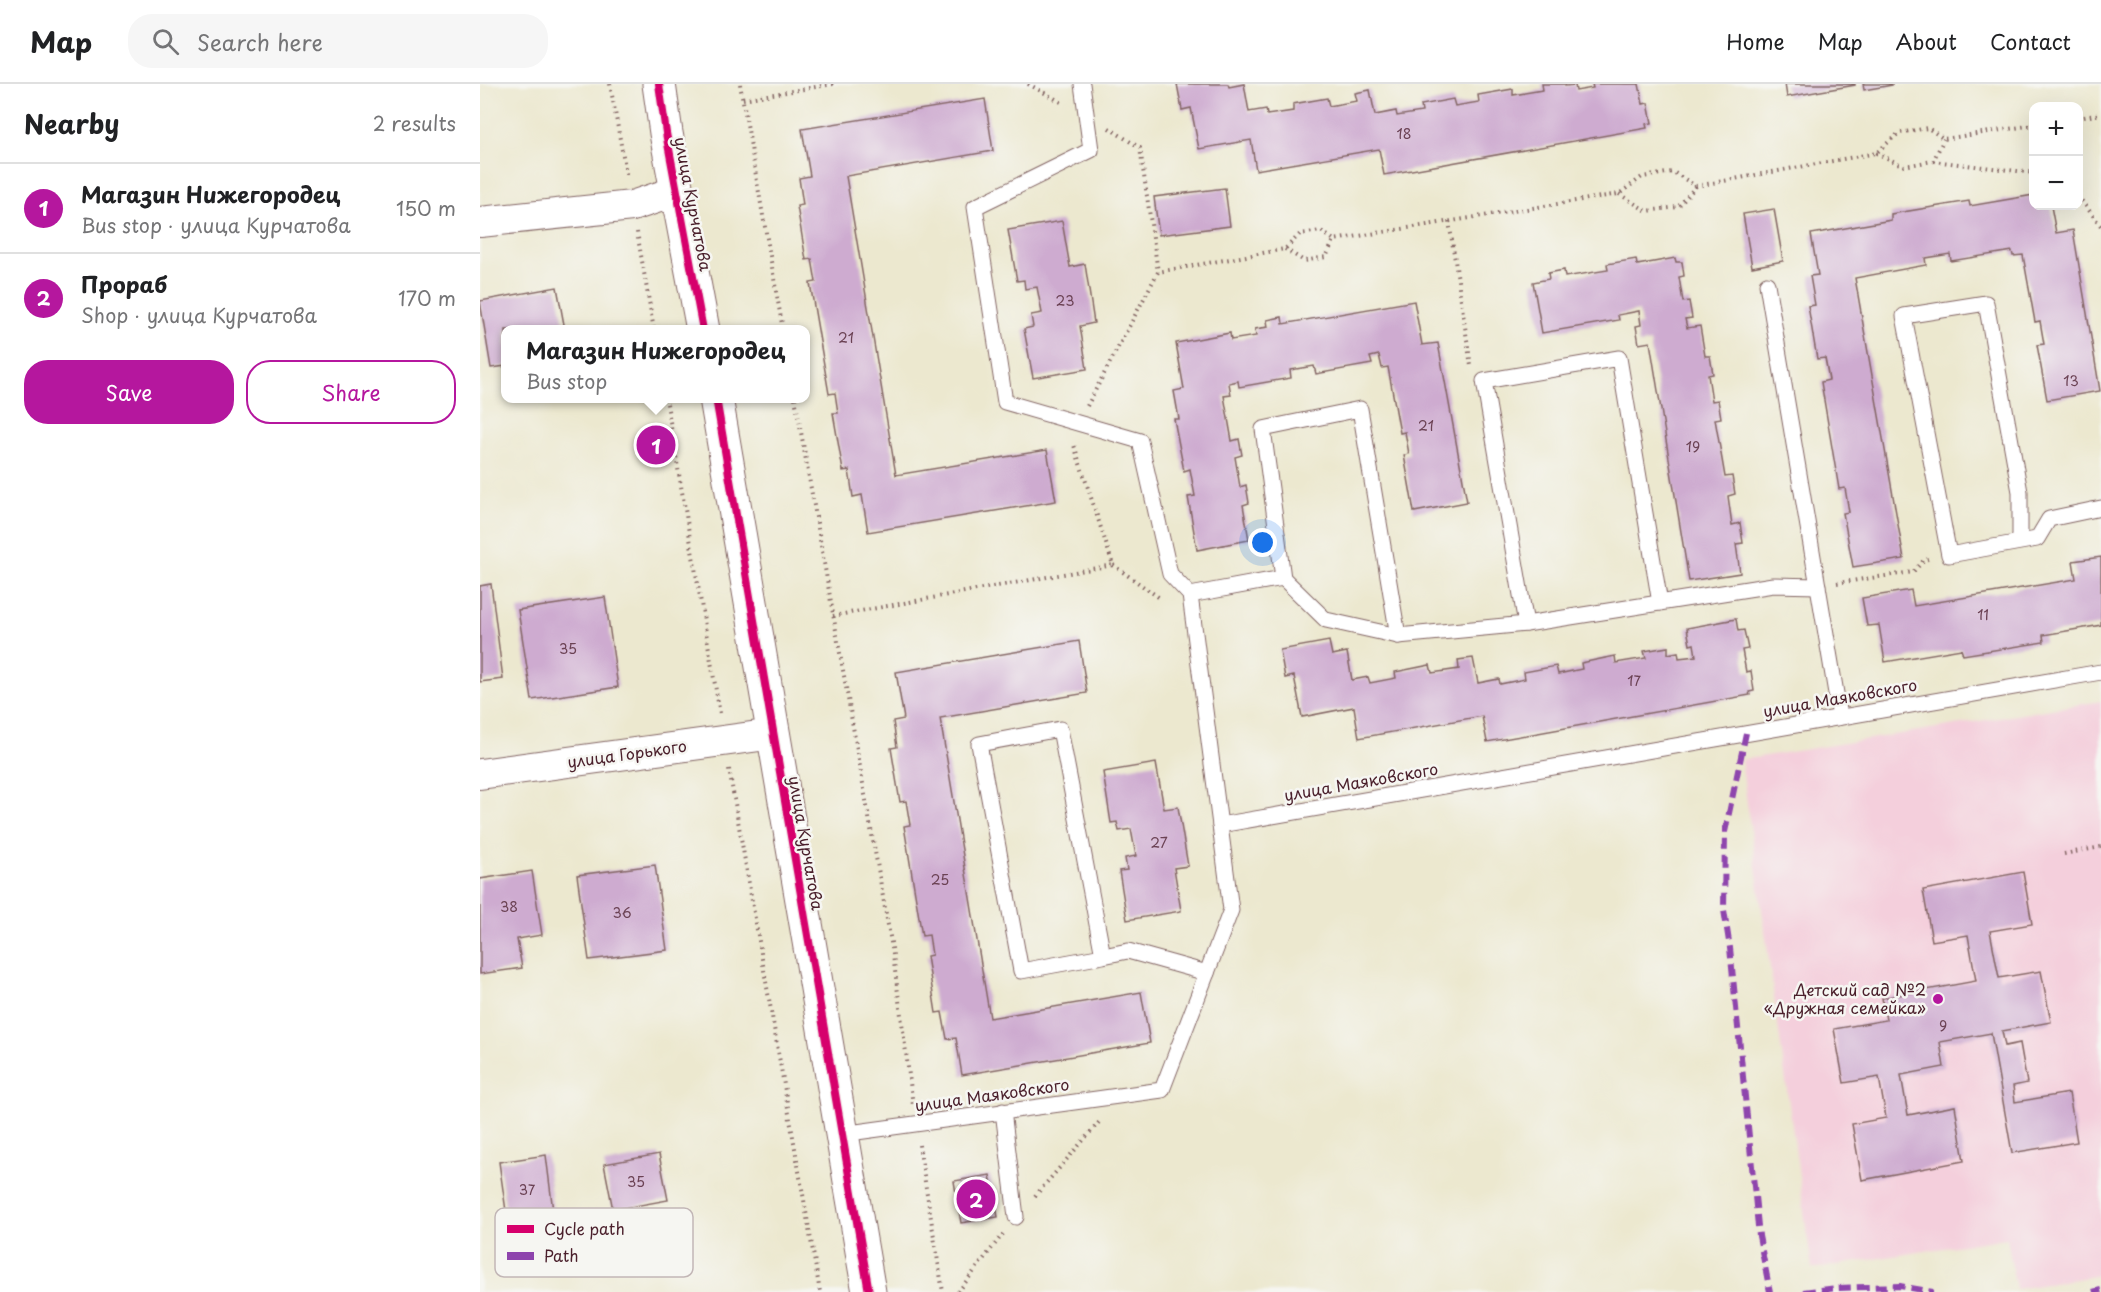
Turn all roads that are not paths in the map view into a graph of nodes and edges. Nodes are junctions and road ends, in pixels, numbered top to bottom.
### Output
1 (659, 84) edge
2 (1082, 84) edge
3 (677, 191) junction
4 (480, 222) edge
5 (1767, 284) dead end
6 (702, 325) edge
7 (717, 403) edge
8 (2101, 508) edge
9 (2020, 542) junction
10 (1283, 578) junction
11 (1818, 586) junction
12 (1190, 595) junction
13 (1660, 603) junction
14 (1526, 624) junction
15 (1398, 636) junction
16 (2101, 672) edge
17 (1840, 717) junction
18 (774, 734) junction
19 (480, 774) edge
20 (1220, 825) junction
21 (1103, 956) junction
22 (1207, 973) junction
23 (1003, 1111) junction
24 (842, 1134) junction
25 (1016, 1217) road end
26 (869, 1292) edge

1 - 3 street, улица Курчатова
2 - 12 lane
3 - 4 street
3 - 6 street, улица Курчатова
5 - 11 lane
7 - 18 street, улица Курчатова
8 - 9 lane
9 - 9 lane
10 - 12 lane
10 - 15 lane
10 - 15 lane
11 - 13 lane
11 - 17 lane
12 - 20 lane
13 - 14 lane
13 - 14 lane
14 - 15 lane
16 - 17 lane, улица Маяковского
17 - 20 lane, улица Маяковского
18 - 19 street, улица Горького
18 - 24 street, улица Курчатова
20 - 22 lane, улица Маяковского
21 - 21 lane
21 - 22 lane
22 - 23 lane, улица Маяковского
23 - 24 lane, улица Маяковского
23 - 25 lane
24 - 26 street, улица Курчатова

